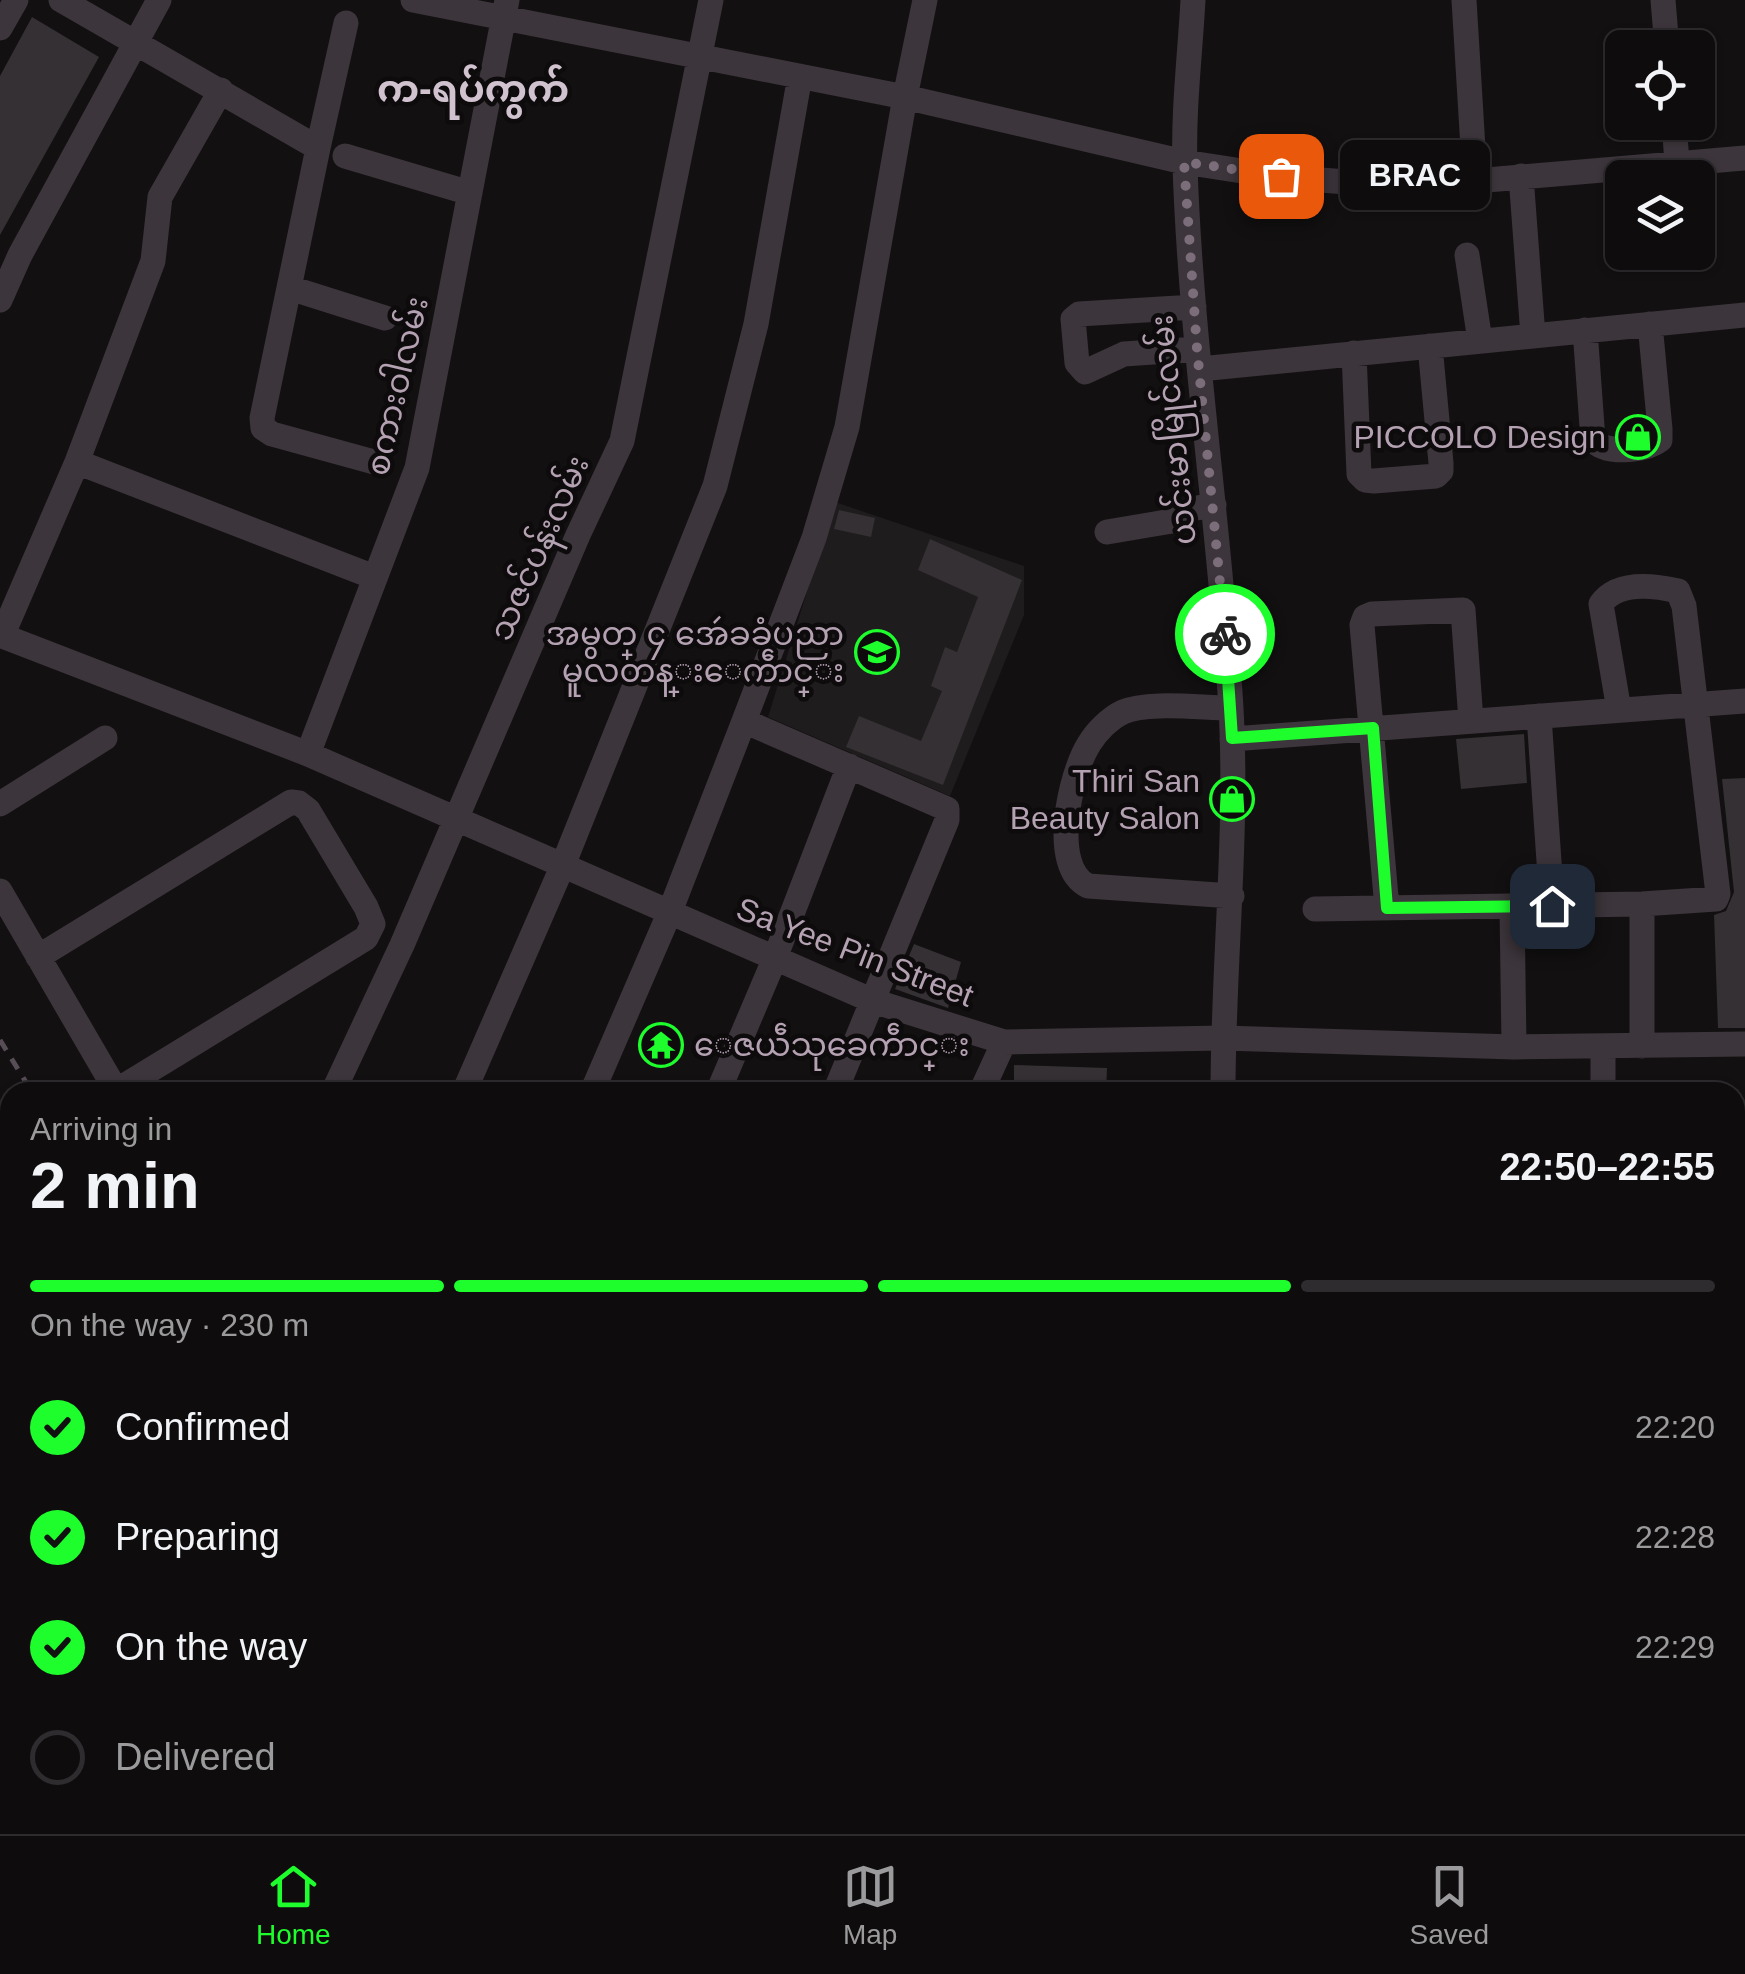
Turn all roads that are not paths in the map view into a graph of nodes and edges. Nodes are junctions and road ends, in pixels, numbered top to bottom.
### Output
1 (16, 0) edge
2 (60, 0) edge
3 (159, 0) edge
4 (413, 0) edge
5 (711, 0) edge
6 (926, 0) edge
7 (1193, 0) edge
8 (1464, 0) edge
9 (1663, 0) edge
10 (506, 10) edge
11 (346, 23) dead end
12 (0, 28) edge
13 (1666, 30) edge
14 (135, 42) junction
15 (702, 56) junction
16 (800, 76) junction
17 (221, 90) junction
18 (905, 97) junction
19 (318, 148) junction
20 (345, 156) dead end
21 (1745, 158) edge
22 (1715, 160) edge
23 (1184, 162) junction
24 (1605, 169) edge
25 (1522, 176) junction
26 (1475, 181) junction
27 (470, 193) junction
28 (1467, 255) dead end
29 (290, 288) junction
30 (0, 300) edge
31 (1194, 307) junction
32 (1745, 314) edge
33 (385, 318) dead end
34 (1650, 324) junction
35 (1585, 330) junction
36 (1533, 336) junction
37 (1480, 341) junction
38 (1430, 346) junction
39 (1354, 353) junction
40 (1198, 359) junction
41 (76, 462) junction
42 (374, 462) dead end
43 (1214, 505) junction
44 (1106, 532) dead end
45 (374, 578) junction
46 (1, 636) edge
47 (1745, 701) edge
48 (1696, 705) junction
49 (1230, 708) junction
50 (1619, 710) junction
51 (1539, 716) junction
52 (744, 720) junction
53 (1471, 721) junction
54 (1373, 728) junction
55 (105, 738) dead end
56 (1232, 738) junction
57 (308, 754) junction
58 (849, 766) junction
59 (0, 804) edge
60 (458, 818) junction
61 (563, 865) junction
62 (0, 891) edge
63 (1232, 896) junction
64 (1642, 904) junction
65 (1512, 906) junction
66 (1552, 906) junction
67 (1387, 908) junction
68 (1315, 910) dead end
69 (669, 914) junction
70 (38, 957) junction
71 (775, 958) junction
72 (873, 1001) junction
73 (1223, 1038) junction
74 (1004, 1042) junction
75 (1745, 1044) edge
76 (1602, 1046) junction
77 (1642, 1046) junction
78 (1514, 1047) junction
79 (110, 1082) edge
80 (132, 1082) edge
81 (337, 1082) edge
82 (468, 1082) edge
83 (596, 1082) edge
84 (722, 1082) edge
85 (839, 1082) edge
86 (986, 1082) edge
87 (1223, 1082) edge
88 (1604, 1082) edge

1 - 12 street
2 - 14 street
3 - 14 street
4 - 10 street
5 - 15 street, သဇင်ပန်းလမ်း
6 - 18 street
7 - 23 street, ယင်းမာမြိုင်လမ်း
8 - 26 street
9 - 13 street
10 - 15 street
10 - 27 street, စကားဝါလမ်း
11 - 19 street
14 - 17 street
14 - 30 street
15 - 16 street
15 - 60 street, သဇင်ပန်းလမ်း
16 - 18 street
16 - 61 street
17 - 19 street
17 - 41 street
18 - 23 street
18 - 52 street
19 - 29 street
20 - 27 street
21 - 22 street
23 - 26 street
23 - 31 street, ယင်းမာမြိုင်လမ်း
24 - 25 street
25 - 26 street
25 - 36 street
27 - 45 street, စကားဝါလမ်း
28 - 37 street
29 - 33 street
29 - 42 street
31 - 40 street, ယင်းမာမြိုင်လမ်း
31 - 40 street
32 - 34 street
34 - 35 street
34 - 35 street
35 - 36 street
36 - 37 street
37 - 38 street
38 - 39 street
38 - 39 street
39 - 40 street
40 - 43 street, ယင်းမာမြိုင်လမ်း
41 - 45 street
41 - 46 street
43 - 44 street
43 - 49 street, ယင်းမာမြိုင်လမ်း
45 - 57 street, စကားဝါလမ်း
46 - 57 street, Sa Yee Pin Street
47 - 48 street
48 - 50 street
48 - 50 street
48 - 64 street
49 - 56 street, ယင်းမာမြိုင်လမ်း
49 - 63 street
50 - 51 street
51 - 53 street
51 - 66 street
52 - 58 street
52 - 69 street
53 - 54 street
53 - 54 street
54 - 56 street
54 - 67 street
55 - 59 street
56 - 63 street, ယင်းမာမြိုင်လမ်း
57 - 60 street, Sa Yee Pin Street
58 - 71 street
58 - 72 street
60 - 61 street, Sa Yee Pin Street
60 - 81 street, သဇင်ပန်းလမ်း
61 - 69 street, Sa Yee Pin Street
61 - 82 street
62 - 70 street
63 - 73 street, ယင်းမာမြိုင်လမ်း
64 - 66 street
64 - 77 street
65 - 66 street
65 - 67 street
65 - 78 street
67 - 68 street
69 - 71 street, Sa Yee Pin Street
69 - 83 street
70 - 79 street
70 - 80 street
71 - 72 street, Sa Yee Pin Street
71 - 84 street
72 - 74 street, Sa Yee Pin Street
72 - 85 street
73 - 74 street, Sa Yee Pin Street
73 - 78 street, Sa Yee Pin Street
73 - 87 street, ယင်းမာမြိုင်လမ်း
74 - 86 street
75 - 77 street, Sa Yee Pin Street
76 - 77 street, Sa Yee Pin Street
76 - 78 street, Sa Yee Pin Street
76 - 88 street

